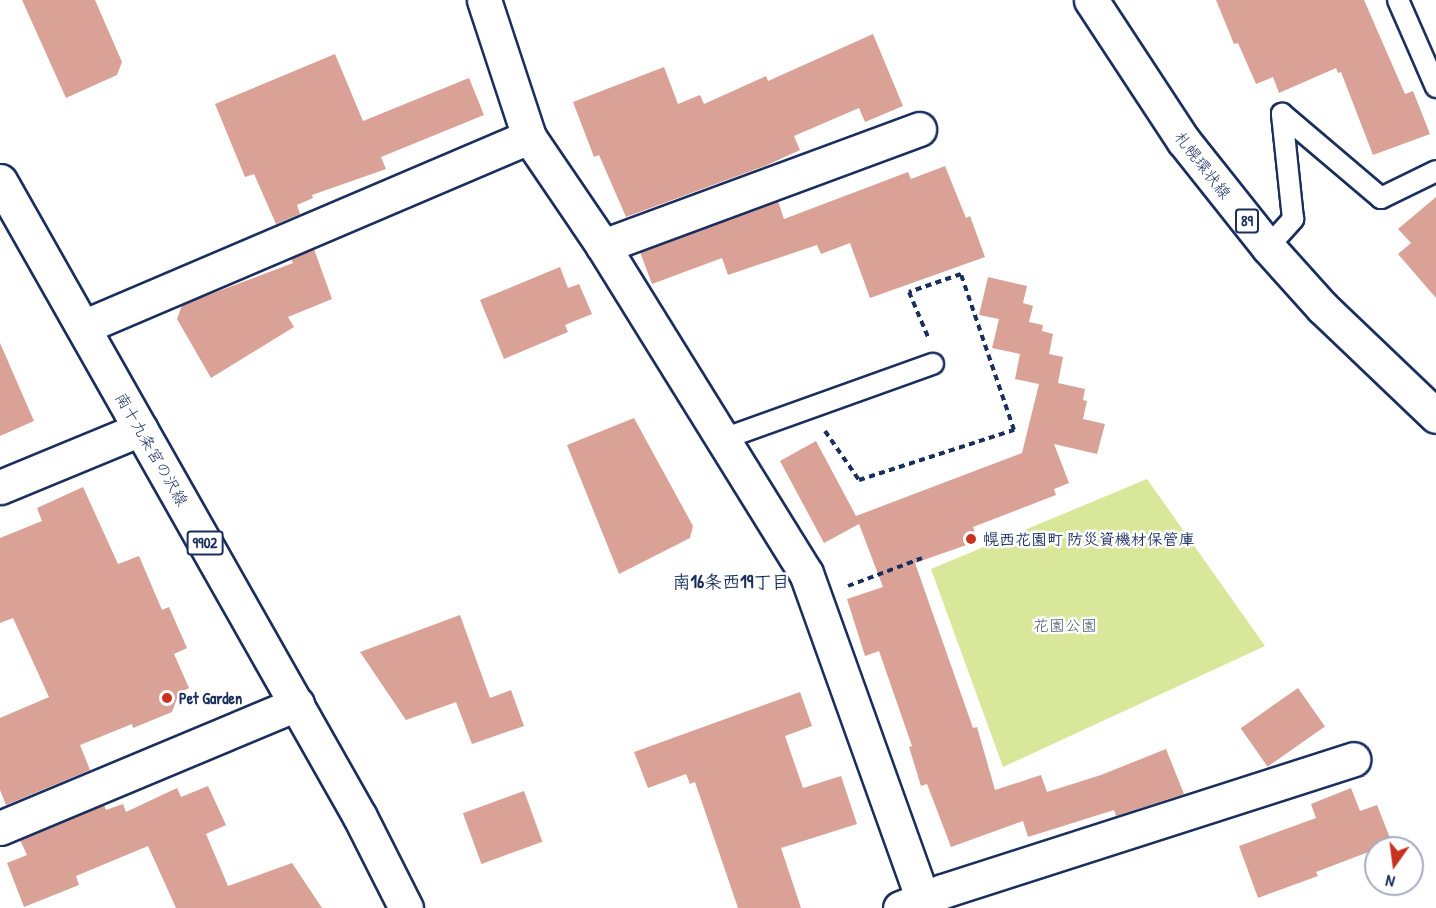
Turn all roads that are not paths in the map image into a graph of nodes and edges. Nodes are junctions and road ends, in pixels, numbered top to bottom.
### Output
1 (484, 0) edge
2 (1091, 0) edge
3 (1398, 0) edge
4 (1436, 87) edge
5 (919, 129) dead end
6 (529, 137) junction
7 (1436, 171) edge
8 (0, 181) edge
9 (603, 246) junction
10 (1268, 247) junction
11 (83, 327) junction
12 (933, 364) dead end
13 (1436, 416) edge
14 (141, 429) junction
15 (723, 439) junction
16 (0, 487) edge
17 (297, 704) junction
18 (1353, 759) dead end
19 (0, 828) edge
20 (916, 905) edge
21 (406, 908) edge

1 - 6 street
2 - 10 street, 札幌環状線 / 89
3 - 4 lane
5 - 9 street
6 - 9 street
6 - 11 street
7 - 10 lane
8 - 11 street, 南十九条宮の沢線 / 9902
9 - 15 street
10 - 13 street, 札幌環状線 / 89
11 - 14 street, 南十九条宮の沢線 / 9902
12 - 15 lane
14 - 16 street
14 - 17 street, 南十九条宮の沢線 / 9902
15 - 20 street
17 - 19 street
17 - 21 street, 南十九条宮の沢線 / 9902
18 - 20 street

